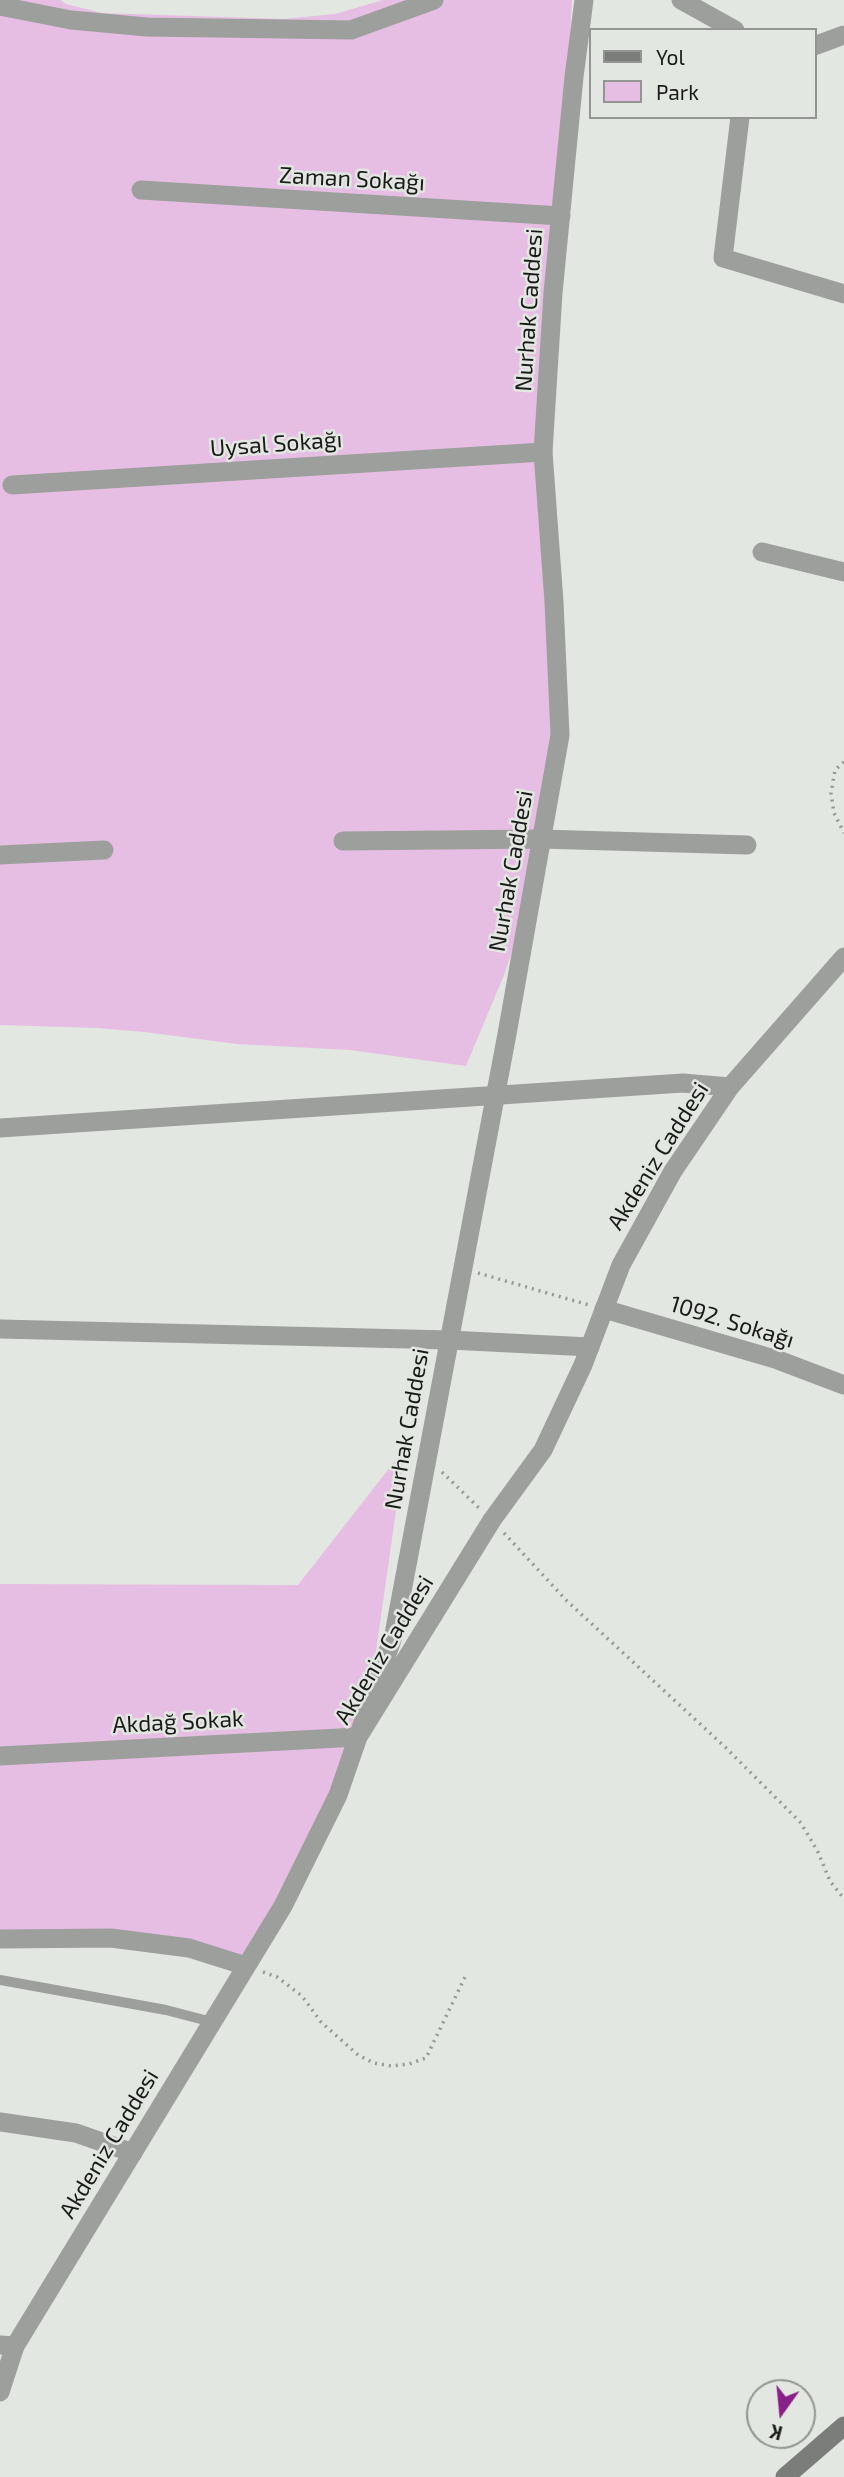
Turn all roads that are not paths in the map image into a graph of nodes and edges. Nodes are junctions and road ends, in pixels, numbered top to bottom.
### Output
1 (434, 0) edge
2 (584, 0) edge
3 (681, 0) edge
4 (1, 3) edge
5 (731, 28) edge
6 (844, 35) edge
7 (816, 46) edge
8 (583, 57) edge
9 (740, 119) edge
10 (141, 190) dead end
11 (561, 216) junction
12 (844, 294) edge
13 (543, 452) junction
14 (12, 485) dead end
15 (761, 552) dead end
16 (844, 572) edge
17 (541, 839) junction
18 (343, 841) dead end
19 (747, 845) dead end
20 (104, 850) dead end
21 (0, 855) edge
22 (844, 957) edge
23 (730, 1087) junction
24 (496, 1094) junction
25 (0, 1128) edge
26 (604, 1309) junction
27 (0, 1329) edge
28 (449, 1340) junction
29 (590, 1347) junction
30 (844, 1385) edge
31 (358, 1737) junction
32 (0, 1756) edge
33 (0, 1939) edge
34 (246, 1966) junction
35 (0, 1980) edge
36 (212, 2022) junction
37 (0, 2122) edge
38 (133, 2152) junction
39 (8, 2345) edge
40 (0, 2392) edge
41 (844, 2426) edge
42 (785, 2477) edge

1 - 4 street
2 - 8 street, Nurhak Caddesi
3 - 5 street
6 - 7 street
8 - 11 street, Nurhak Caddesi
9 - 12 street
10 - 11 street, Zaman Sokağı
11 - 13 street, Nurhak Caddesi
13 - 14 street, Uysal Sokağı
13 - 17 street, Nurhak Caddesi
15 - 16 street
17 - 18 street
17 - 19 street
17 - 24 street, Nurhak Caddesi
20 - 21 street
22 - 23 street, Akdeniz Caddesi
23 - 24 street
23 - 26 street, Akdeniz Caddesi
24 - 25 street
24 - 28 street, Nurhak Caddesi
26 - 29 street, Akdeniz Caddesi
26 - 30 street, 1092. Sokağı
27 - 28 street
28 - 29 street
28 - 31 street, Nurhak Caddesi
29 - 31 street, Akdeniz Caddesi
31 - 32 street, Akdağ Sokak
31 - 34 street, Akdeniz Caddesi
33 - 34 street
34 - 36 street, Akdeniz Caddesi
35 - 36 lane
36 - 38 street, Akdeniz Caddesi
37 - 38 street
38 - 39 street, Akdeniz Caddesi
39 - 40 street, Akdeniz Caddesi
41 - 42 main road

